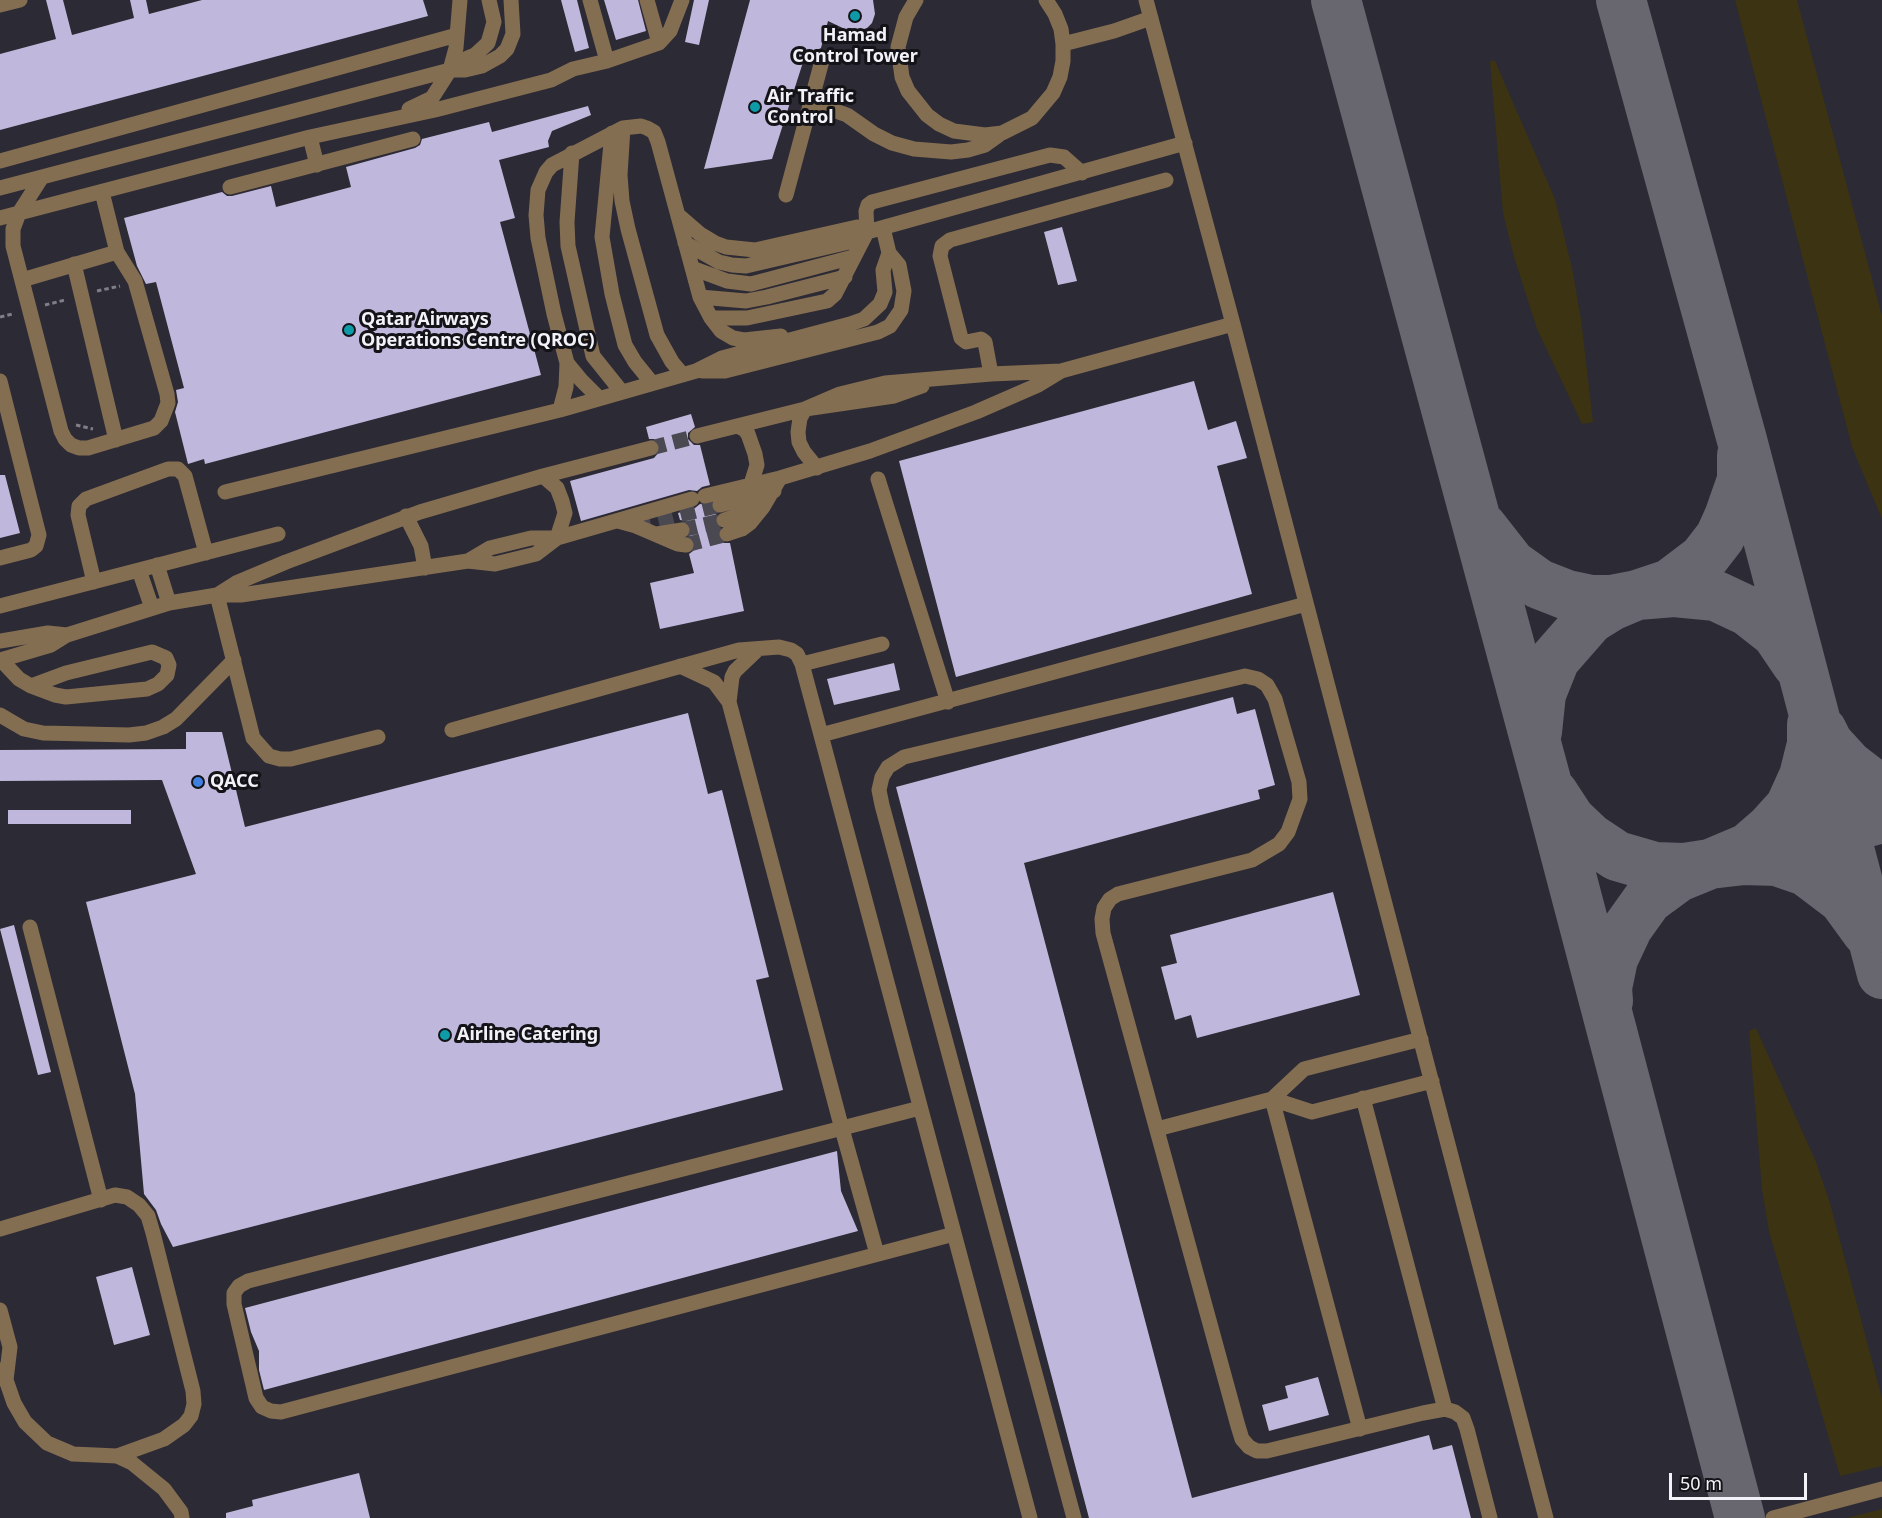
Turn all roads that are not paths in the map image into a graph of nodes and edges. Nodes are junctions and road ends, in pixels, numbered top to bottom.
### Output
1 (20, 0) edge
2 (447, 0) edge
3 (489, 0) edge
4 (511, 0) edge
5 (590, 0) edge
6 (647, 0) edge
7 (682, 0) edge
8 (916, 0) edge
9 (1046, 0) edge
10 (1146, 0) edge
11 (0, 5) edge
12 (459, 6) edge
13 (1150, 18) junction
14 (457, 35) junction
15 (658, 43) junction
16 (1064, 44) junction
17 (823, 57) dead end
18 (608, 61) junction
19 (450, 70) junction
20 (810, 102) junction
21 (378, 121) junction
22 (618, 131) junction
23 (1002, 133) junction
24 (309, 137) junction
25 (413, 139) dead end
26 (1185, 143) junction
27 (572, 153) junction
28 (0, 161) edge
29 (316, 165) junction
30 (1082, 173) junction
31 (42, 177) junction
32 (1166, 180) dead end
33 (230, 187) dead end
34 (0, 188) edge
35 (102, 192) junction
36 (786, 195) dead end
37 (19, 213) junction
38 (678, 215) junction
39 (0, 218) edge
40 (884, 228) junction
41 (865, 236) junction
42 (685, 243) junction
43 (117, 252) junction
44 (889, 253) junction
45 (853, 257) junction
46 (74, 264) junction
47 (692, 268) junction
48 (845, 277) junction
49 (22, 280) junction
50 (700, 297) junction
51 (711, 318) junction
52 (1233, 324) junction
53 (804, 338) junction
54 (567, 363) junction
55 (1061, 371) junction
56 (690, 373) junction
57 (992, 374) junction
58 (0, 381) edge
59 (652, 383) junction
60 (621, 391) junction
61 (599, 398) junction
62 (805, 409) junction
63 (560, 410) junction
64 (5, 416) edge
65 (737, 426) junction
66 (697, 436) tunnel mouth
67 (116, 440) junction
68 (651, 448) tunnel mouth
69 (817, 468) junction
70 (543, 476) junction
71 (878, 479) dead end
72 (752, 484) junction
73 (777, 484) junction
74 (225, 492) dead end
75 (720, 505) tunnel mouth
76 (406, 516) junction
77 (615, 521) junction
78 (726, 527) tunnel mouth
79 (278, 534) dead end
80 (557, 538) junction
81 (684, 538) tunnel mouth
82 (206, 553) junction
83 (0, 558) edge
84 (157, 565) junction
85 (425, 568) junction
86 (139, 570) junction
87 (94, 582) junction
88 (217, 595) junction
89 (169, 603) junction
90 (1306, 604) junction
91 (0, 606) edge
92 (152, 608) junction
93 (67, 635) junction
94 (0, 641) edge
95 (882, 644) dead end
96 (756, 651) junction
97 (0, 660) edge
98 (234, 660) junction
99 (802, 663) junction
100 (681, 666) junction
101 (31, 686) junction
102 (729, 702) junction
103 (948, 702) junction
104 (0, 716) edge
105 (452, 730) dead end
106 (821, 735) junction
107 (378, 737) dead end
108 (30, 927) dead end
109 (1421, 1040) junction
110 (1431, 1081) junction
111 (1363, 1098) junction
112 (1272, 1099) junction
113 (920, 1108) junction
114 (842, 1129) junction
115 (1157, 1129) junction
116 (101, 1200) junction
117 (0, 1229) edge
118 (954, 1234) junction
119 (878, 1254) junction
120 (0, 1310) edge
121 (2, 1377) edge
122 (1445, 1409) junction
123 (1360, 1429) junction
124 (117, 1456) junction
125 (1882, 1489) edge
126 (182, 1518) edge
127 (1030, 1518) edge
128 (1074, 1518) edge
129 (1490, 1518) edge
130 (1546, 1518) edge
131 (1773, 1518) edge

1 - 11 lane
2 - 12 lane
3 - 19 lane
4 - 19 lane
5 - 18 lane
6 - 15 lane
7 - 15 lane
8 - 23 lane
9 - 16 lane
10 - 13 lane
12 - 14 lane
13 - 16 lane
13 - 26 lane
14 - 19 lane
14 - 28 lane
15 - 18 lane
16 - 23 lane
17 - 20 lane
18 - 21 lane
19 - 21 lane
19 - 31 lane
20 - 23 lane
20 - 36 lane
21 - 24 lane
22 - 27 lane
22 - 38 lane
22 - 56 lane
22 - 59 lane
24 - 29 lane
24 - 35 lane
25 - 29 lane
26 - 30 lane
26 - 52 lane
27 - 54 lane
27 - 60 lane
29 - 33 lane
30 - 40 lane
30 - 41 lane
31 - 34 lane
31 - 37 lane
32 - 57 lane
35 - 37 lane
35 - 43 lane
37 - 39 lane
37 - 49 lane
38 - 41 lane
38 - 42 lane
40 - 41 lane
40 - 44 lane
41 - 42 lane
41 - 45 lane
42 - 47 lane
43 - 46 lane
43 - 67 lane
44 - 53 lane
44 - 56 lane
45 - 47 lane
45 - 48 lane
46 - 49 lane
46 - 67 lane
47 - 50 lane
48 - 50 lane
48 - 51 lane
49 - 67 lane
50 - 51 lane
51 - 53 lane
52 - 55 lane
52 - 90 lane
53 - 56 lane
54 - 61 lane
54 - 63 lane
55 - 57 lane
55 - 69 lane
56 - 59 lane
57 - 62 lane
58 - 64 lane
59 - 60 lane
60 - 61 lane
61 - 63 lane
62 - 65 lane
62 - 69 lane
63 - 74 lane
64 - 83 lane
65 - 66 lane
65 - 72 lane
68 - 70 lane
69 - 73 lane
70 - 76 lane
70 - 80 lane
71 - 103 lane
72 - 73 lane
72 - 77 lane
73 - 75 lane
73 - 78 lane
76 - 85 lane
76 - 88 lane
77 - 80 lane
77 - 81 lane
79 - 82 lane
80 - 85 lane
82 - 84 lane
82 - 87 lane
84 - 86 lane
84 - 89 lane
85 - 88 lane
86 - 87 lane
86 - 92 lane
87 - 91 lane
88 - 89 lane
88 - 98 lane
89 - 92 lane
90 - 103 lane
90 - 109 lane
92 - 93 lane
93 - 94 lane
93 - 97 lane
95 - 99 lane
96 - 99 lane
96 - 100 lane
96 - 102 lane
97 - 101 lane
98 - 104 lane
98 - 107 lane
99 - 106 lane
100 - 102 lane
100 - 105 lane
101 - 101 lane
102 - 114 lane
103 - 106 lane
106 - 113 lane
108 - 116 lane
109 - 110 lane
109 - 112 lane
110 - 111 lane
110 - 130 lane
111 - 112 lane
111 - 122 lane
112 - 115 lane
112 - 123 lane
113 - 114 lane
113 - 118 lane
114 - 119 lane
114 - 119 lane
115 - 123 lane
115 - 128 lane
116 - 117 lane
116 - 124 lane
118 - 119 lane
118 - 127 lane
120 - 121 lane
121 - 124 lane
122 - 123 lane
122 - 129 lane
124 - 126 lane
125 - 131 lane

